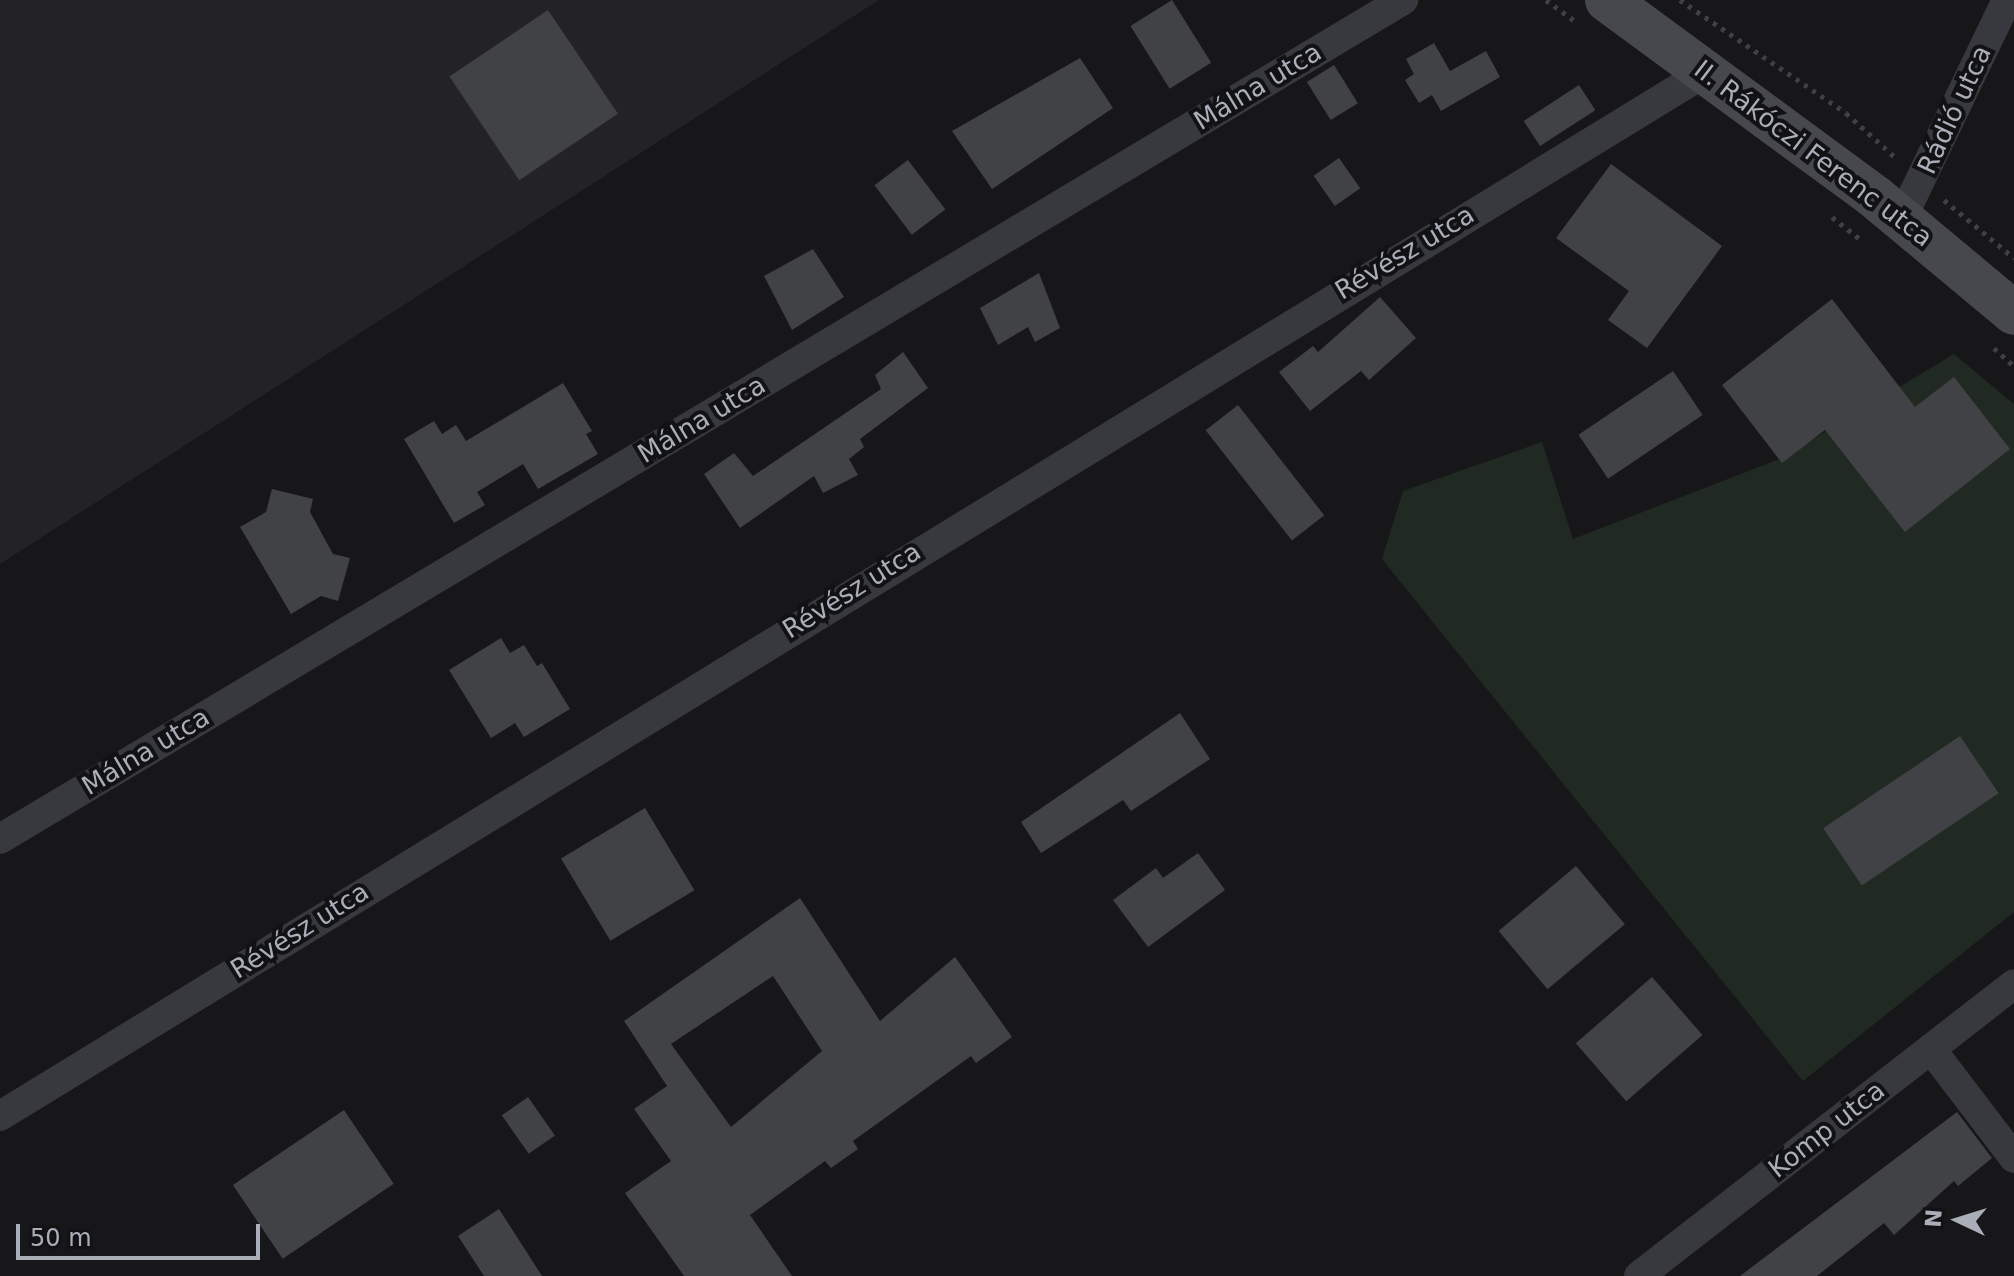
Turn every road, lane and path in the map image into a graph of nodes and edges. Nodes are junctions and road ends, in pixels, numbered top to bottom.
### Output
1 (1403, 0) edge
2 (1607, 0) edge
3 (1680, 0) edge
4 (2007, 0) edge
5 (1707, 71) junction
6 (1921, 181) junction
7 (1901, 220) junction
8 (2014, 258) edge
9 (2014, 313) edge
10 (0, 839) edge
11 (2014, 984) edge
12 (1931, 1049) junction
13 (0, 1116) edge
14 (2014, 1158) edge
15 (1639, 1276) edge

1 - 10 street, Málna utca
2 - 5 main road, II. Rákóczi Ferenc utca
3 - 6 path
4 - 6 street, Rádió utca
5 - 7 main road, II. Rákóczi Ferenc utca
5 - 13 street, Révész utca
6 - 7 street, Rádió utca
6 - 8 path
7 - 9 main road, II. Rákóczi Ferenc utca
11 - 12 street, Komp utca
12 - 14 street
12 - 15 street, Komp utca

